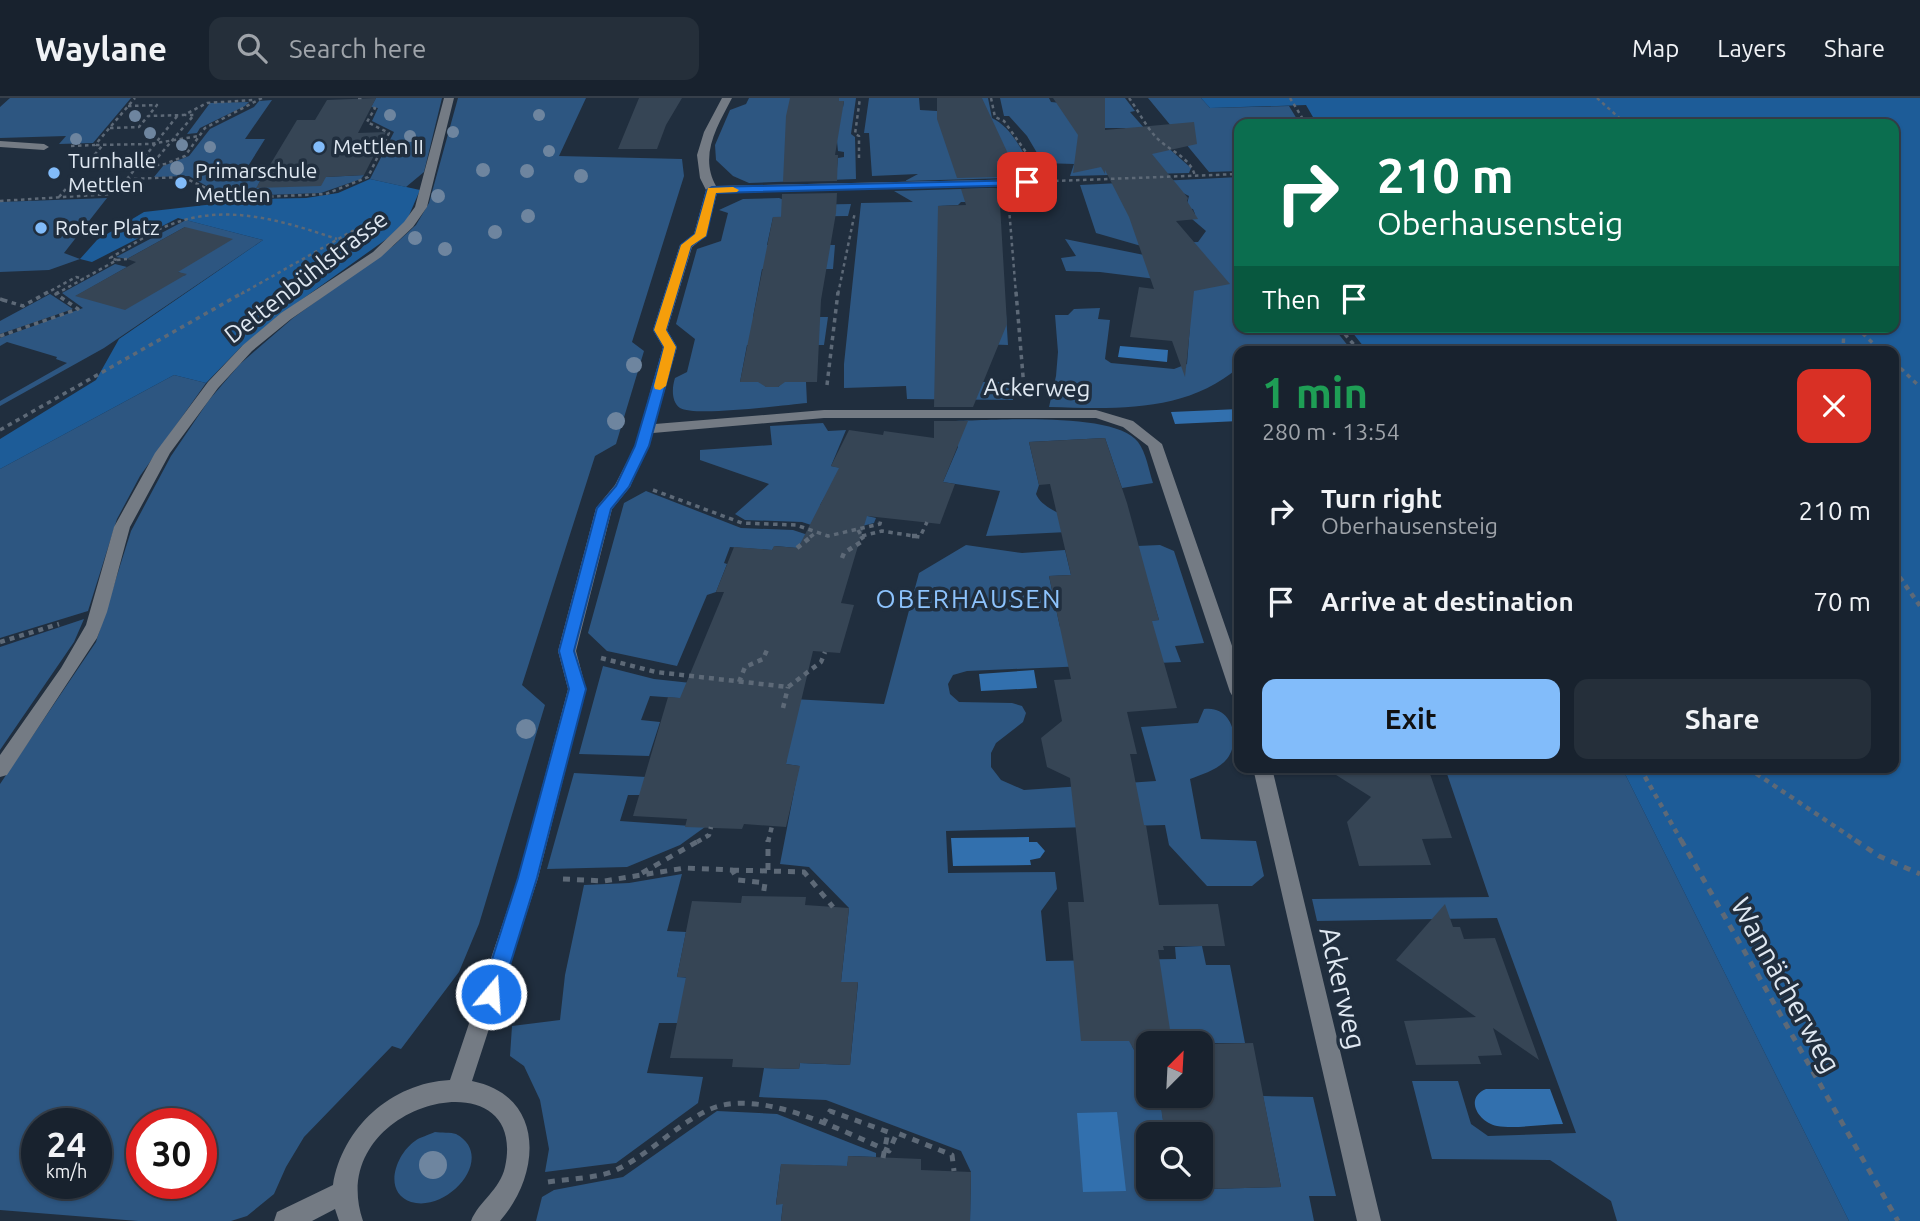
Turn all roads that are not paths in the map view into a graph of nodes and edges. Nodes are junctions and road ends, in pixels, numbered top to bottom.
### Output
1 (449, 98) edge
2 (726, 98) edge
3 (0, 144) edge
4 (44, 147) road end
5 (1027, 182) road end
6 (712, 190) junction
7 (648, 429) junction
8 (1234, 677) edge
9 (0, 770) edge
10 (1263, 773) edge
11 (457, 1091) junction
12 (344, 1192) junction
13 (286, 1221) edge
14 (351, 1221) edge
15 (483, 1221) edge
16 (1368, 1221) edge

1 - 9 street, Dettenbühlstrasse
2 - 6 street
3 - 4 street
5 - 6 street
6 - 7 street
7 - 8 street, Ackerweg
7 - 11 street
10 - 16 street, Ackerweg
11 - 12 street
11 - 15 street
12 - 13 street
12 - 14 street

